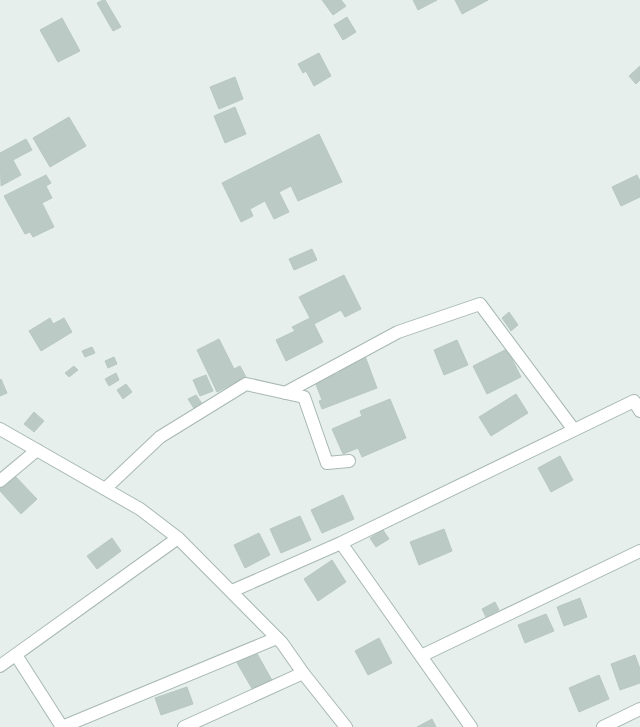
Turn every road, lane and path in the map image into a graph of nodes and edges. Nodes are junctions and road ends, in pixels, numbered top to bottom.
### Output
1 (285, 393) junction
2 (640, 397) edge
3 (623, 406) junction
4 (640, 411) edge
5 (0, 429) edge
6 (574, 430) junction
7 (38, 450) junction
8 (349, 461) dead end
9 (0, 481) edge
10 (105, 489) junction
11 (178, 538) junction
12 (341, 543) junction
13 (640, 551) edge
14 (232, 591) junction
15 (277, 638) junction
16 (16, 654) junction
17 (421, 656) junction
18 (0, 666) edge
19 (303, 673) junction
20 (640, 709) edge
21 (62, 727) edge
22 (184, 727) edge
23 (346, 727) edge
24 (471, 727) edge
25 (603, 727) edge

1 - 6 street
1 - 8 street
1 - 10 street
2 - 3 street
3 - 4 street
3 - 6 street
5 - 7 street
6 - 12 street
7 - 9 street
7 - 10 street
10 - 11 street
11 - 14 street
11 - 16 street
12 - 14 street
12 - 17 street
13 - 17 street
14 - 15 street
15 - 19 street
15 - 21 street
16 - 18 street
16 - 21 street
17 - 24 street
19 - 22 street
19 - 23 street
20 - 25 street

